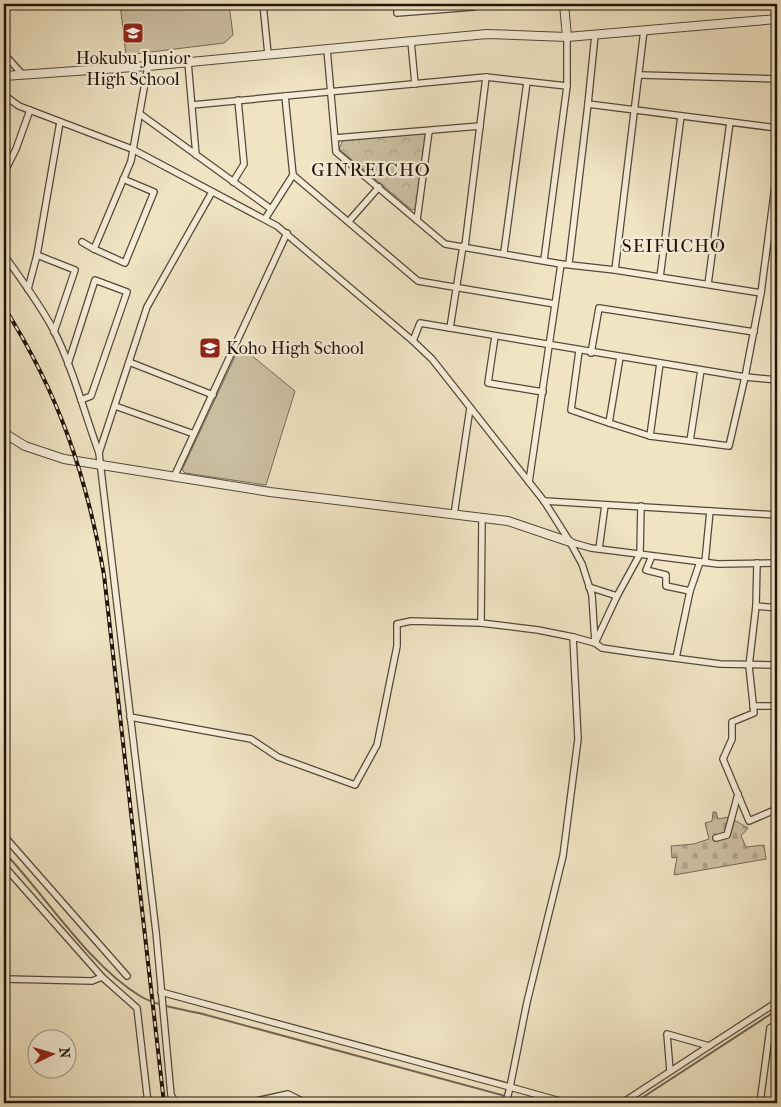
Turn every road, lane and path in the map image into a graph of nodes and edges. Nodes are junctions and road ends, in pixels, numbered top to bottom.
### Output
1 (263, 4) edge
2 (398, 4) edge
3 (472, 4) edge
4 (564, 4) edge
5 (777, 19) edge
6 (644, 30) junction
7 (595, 35) junction
8 (567, 37) junction
9 (411, 41) junction
10 (327, 49) junction
11 (4, 54) edge
12 (268, 54) junction
13 (188, 62) junction
14 (148, 66) junction
15 (23, 75) junction
16 (640, 75) junction
17 (4, 76) edge
18 (486, 77) junction
19 (777, 79) edge
20 (527, 82) junction
21 (415, 84) junction
22 (567, 86) junction
23 (330, 92) junction
24 (4, 96) edge
25 (285, 96) junction
26 (238, 100) junction
27 (588, 104) junction
28 (192, 105) junction
29 (635, 109) junction
30 (30, 110) junction
31 (140, 114) junction
32 (681, 116) junction
33 (60, 122) junction
34 (730, 122) junction
35 (480, 126) junction
36 (777, 128) edge
37 (429, 131) junction
38 (335, 138) junction
39 (132, 149) junction
40 (196, 155) junction
41 (5, 162) edge
42 (777, 171) edge
43 (4, 173) edge
44 (293, 174) junction
45 (123, 179) junction
46 (233, 182) junction
47 (379, 187) junction
48 (212, 192) junction
49 (272, 209) junction
50 (265, 219) junction
51 (418, 220) junction
52 (349, 221) junction
53 (287, 233) junction
54 (82, 242) dead end
55 (464, 246) junction
56 (94, 249) junction
57 (504, 252) junction
58 (37, 254) junction
59 (4, 255) edge
60 (544, 260) junction
61 (569, 263) junction
62 (561, 264) junction
63 (615, 270) junction
64 (660, 277) junction
65 (708, 284) junction
66 (457, 288) junction
67 (28, 289) junction
68 (761, 292) junction
69 (555, 304) junction
70 (450, 328) junction
71 (54, 332) junction
72 (754, 332) junction
73 (495, 336) junction
74 (414, 341) junction
75 (550, 345) junction
76 (579, 351) junction
77 (591, 353) junction
78 (620, 357) junction
79 (129, 362) junction
80 (68, 364) junction
81 (660, 364) junction
82 (701, 370) junction
83 (745, 377) junction
84 (777, 380) edge
85 (543, 392) junction
86 (213, 395) junction
87 (81, 400) junction
88 (115, 406) junction
89 (470, 408) junction
90 (608, 423) junction
91 (4, 433) edge
92 (194, 434) junction
93 (650, 436) junction
94 (690, 441) junction
95 (99, 453) junction
96 (99, 464) junction
97 (174, 477) junction
98 (529, 482) junction
99 (544, 501) junction
100 (605, 505) junction
101 (641, 506) junction
102 (710, 511) junction
103 (454, 514) junction
104 (777, 516) edge
105 (482, 518) junction
106 (570, 542) junction
107 (599, 549) junction
108 (640, 554) junction
109 (652, 556) junction
110 (703, 562) junction
111 (777, 563) edge
112 (757, 564) junction
113 (589, 587) junction
114 (690, 591) junction
115 (617, 596) junction
116 (756, 606) junction
117 (777, 608) edge
118 (481, 623) junction
119 (573, 637) junction
120 (595, 643) junction
121 (676, 658) junction
122 (777, 665) edge
123 (749, 666) junction
124 (753, 706) junction
125 (777, 706) edge
126 (130, 717) junction
127 (738, 794) junction
128 (777, 809) edge
129 (4, 836) edge
130 (716, 838) dead end
131 (4, 866) edge
132 (127, 976) dead end
133 (102, 977) junction
134 (4, 979) edge
135 (161, 992) junction
136 (777, 1002) edge
137 (777, 1024) edge
138 (709, 1046) junction
139 (670, 1072) junction
140 (510, 1087) junction
141 (148, 1103) edge
142 (176, 1103) edge
143 (247, 1103) edge
144 (306, 1103) edge
145 (506, 1103) edge
146 (567, 1103) edge
147 (622, 1103) edge
148 (760, 1103) edge

1 - 12 street
2 - 3 street
4 - 8 street
5 - 6 street
6 - 7 street
6 - 16 street
7 - 8 street
7 - 27 street
8 - 9 street
8 - 22 street
9 - 10 street
9 - 21 street
10 - 12 street
10 - 23 street
11 - 15 street
12 - 13 street
13 - 14 street
13 - 28 street
14 - 15 street
14 - 31 street
15 - 17 street
16 - 19 street
16 - 29 street
18 - 20 street
18 - 21 street
18 - 35 street
20 - 22 street
20 - 57 street
21 - 23 street
22 - 60 street
23 - 25 street
23 - 38 street
24 - 30 street
25 - 26 street
25 - 44 street
26 - 28 street
26 - 46 street
27 - 29 street
27 - 61 street
28 - 40 street
29 - 32 street
29 - 63 street
30 - 33 street
30 - 41 street
31 - 39 street
31 - 40 street
32 - 34 street
32 - 64 street
33 - 39 street
33 - 58 street
34 - 36 street
34 - 65 street
35 - 37 street
35 - 55 street
37 - 38 street
37 - 51 street
38 - 47 street
39 - 45 street
39 - 48 street
40 - 46 street
41 - 43 street
42 - 68 street
44 - 49 street
44 - 52 street
45 - 56 street
45 - 56 street
46 - 49 street
47 - 51 street
47 - 52 street
48 - 50 street
48 - 79 street
49 - 50 street
50 - 53 street
51 - 55 street
52 - 66 street
53 - 74 street
53 - 86 street
54 - 56 street
55 - 57 street
55 - 66 street
57 - 60 street
58 - 67 street
58 - 71 street
59 - 67 street
60 - 62 street
61 - 62 street
61 - 63 street
62 - 69 street
63 - 64 street
64 - 65 street
65 - 68 street
66 - 69 street
66 - 70 street
67 - 71 street
68 - 72 street
69 - 75 street
70 - 73 street
70 - 74 street
71 - 80 street
72 - 77 street
72 - 83 street
73 - 75 street
73 - 85 street
74 - 89 street
75 - 76 street
75 - 85 street
76 - 77 street
76 - 90 street
77 - 78 street
78 - 81 street
78 - 90 street
79 - 86 street
79 - 88 street
80 - 87 street
80 - 87 street
81 - 82 street
81 - 93 street
82 - 83 street
82 - 94 street
83 - 84 street
83 - 94 street
85 - 98 street
86 - 92 street
87 - 95 street
88 - 92 street
88 - 95 street
89 - 98 street
89 - 103 street
90 - 93 street
91 - 96 street
92 - 97 street
93 - 94 street
95 - 96 street
96 - 97 street
96 - 126 street
97 - 103 street
98 - 99 street
99 - 100 street
99 - 106 street
100 - 101 street
100 - 107 street
101 - 102 street
101 - 108 street
102 - 104 street
102 - 110 street
103 - 105 street
105 - 106 street
105 - 118 street
106 - 107 street
106 - 113 street
107 - 108 street
108 - 109 street
108 - 115 street
109 - 110 street
109 - 114 street
110 - 112 street
110 - 114 street
111 - 112 street
112 - 116 street
113 - 115 street
113 - 120 street
114 - 121 street
115 - 120 street
116 - 117 street
116 - 123 street
118 - 119 street
118 - 126 street
119 - 120 street
119 - 140 street
120 - 121 street
121 - 123 street
122 - 123 street
123 - 124 street
124 - 125 street
124 - 127 street
126 - 135 street
127 - 128 street
127 - 130 street
129 - 132 street
131 - 133 street
133 - 134 street
133 - 141 street
135 - 140 street
135 - 142 street
136 - 138 street
137 - 148 street
138 - 139 street
138 - 139 street
139 - 147 street
140 - 145 street
140 - 146 street
143 - 144 street

